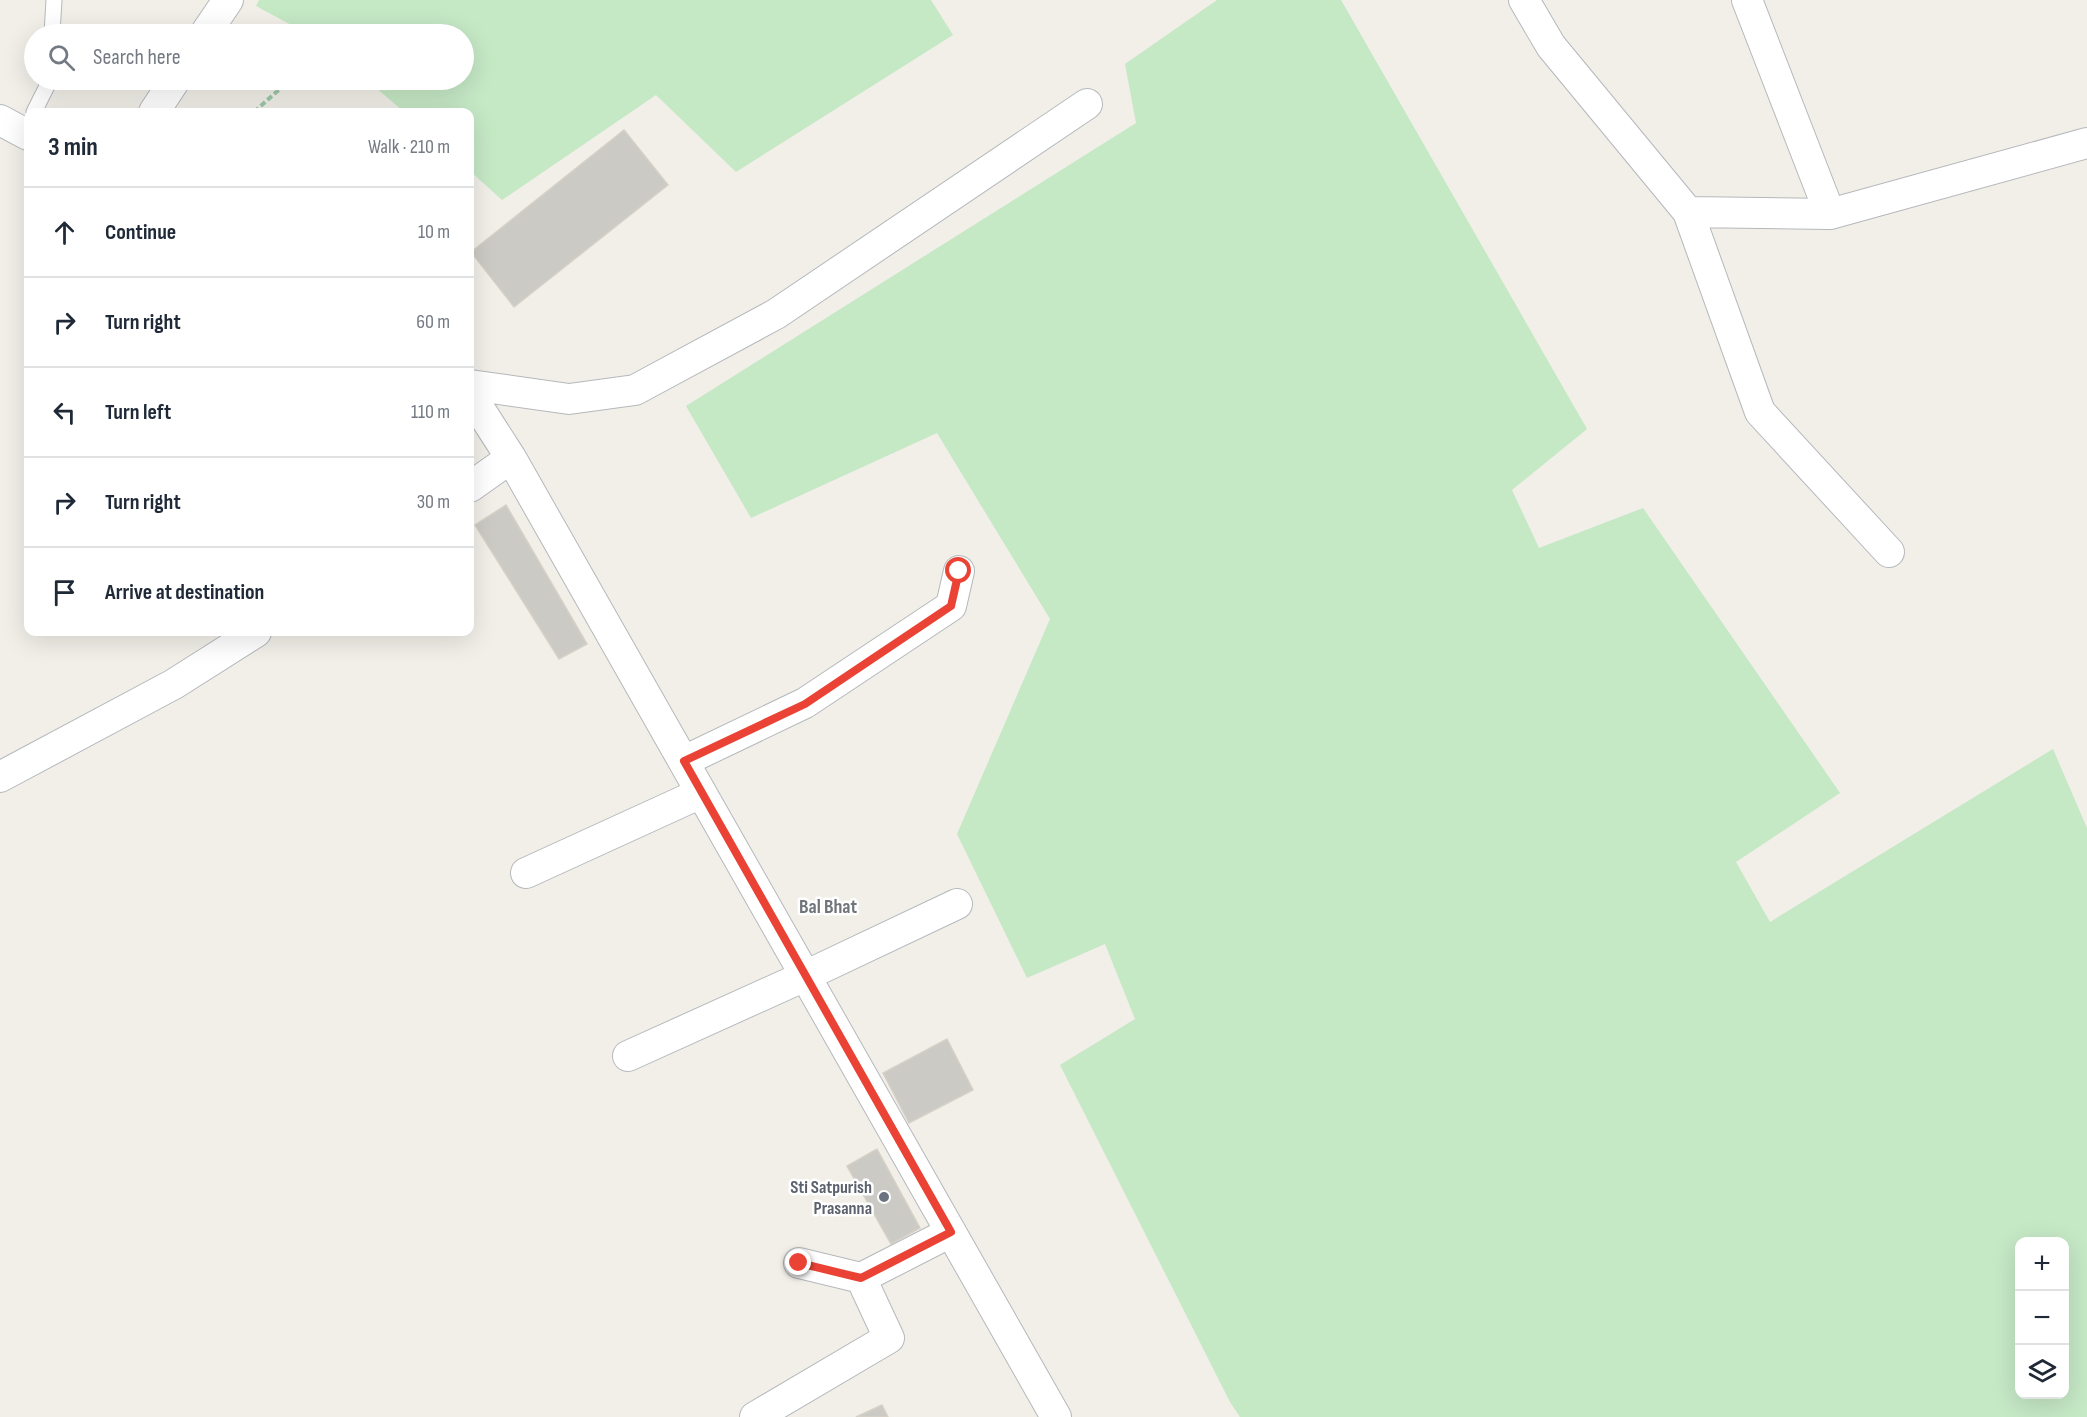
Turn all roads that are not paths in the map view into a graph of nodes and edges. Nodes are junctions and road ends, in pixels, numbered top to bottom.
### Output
1 (54, 0) edge
2 (228, 0) edge
3 (1524, 0) edge
4 (1747, 0) edge
5 (53, 24) edge
6 (212, 24) edge
7 (44, 90) edge
8 (169, 90) edge
9 (1087, 104) dead end
10 (33, 108) edge
11 (157, 108) edge
12 (2087, 143) edge
13 (1688, 212) junction
14 (1830, 214) junction
15 (474, 386) edge
16 (474, 400) edge
17 (511, 458) junction
18 (474, 484) edge
19 (1888, 552) dead end
20 (959, 571) dead end
21 (250, 636) edge
22 (684, 761) junction
23 (0, 777) edge
24 (701, 793) junction
25 (526, 873) dead end
26 (957, 904) dead end
27 (805, 976) junction
28 (628, 1056) dead end
29 (951, 1232) junction
30 (799, 1263) dead end
31 (861, 1278) junction
32 (754, 1417) edge
33 (1056, 1417) edge

1 - 5 lane
2 - 6 street
3 - 13 street
4 - 14 street
7 - 10 lane
8 - 11 street
9 - 15 street
12 - 14 street
13 - 14 street
13 - 19 street
16 - 17 street
17 - 18 street
17 - 22 street
20 - 22 street
21 - 23 street
22 - 24 street
24 - 25 street
24 - 27 street
26 - 27 street
27 - 28 street
27 - 29 street
29 - 31 street
29 - 33 street
30 - 31 street
31 - 32 street

